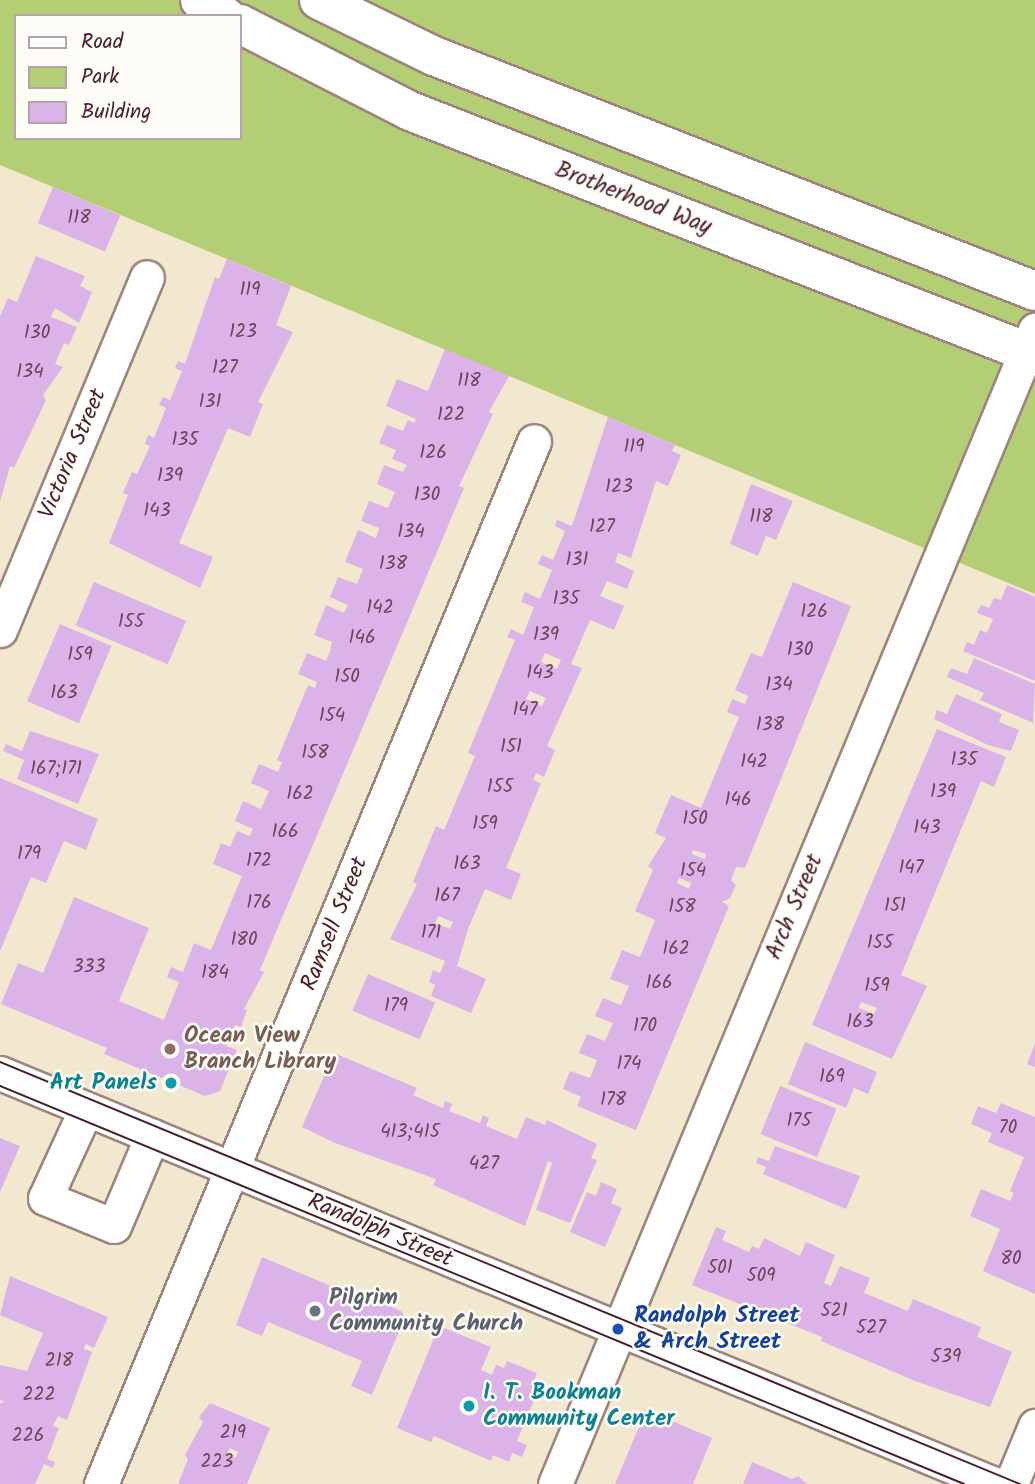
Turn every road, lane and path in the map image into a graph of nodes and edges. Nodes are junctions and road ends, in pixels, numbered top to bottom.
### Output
1 (200, 0) edge
2 (319, 0) edge
3 (222, 14) edge
4 (242, 25) edge
5 (147, 277) dead end
6 (1035, 291) edge
7 (1032, 345) edge
8 (534, 441) dead end
9 (0, 630) edge
10 (0, 1073) edge
11 (86, 1109) junction
12 (152, 1136) junction
13 (233, 1170) junction
14 (620, 1329) junction
15 (1035, 1426) edge
16 (101, 1484) edge
17 (555, 1484) edge
18 (994, 1484) edge
19 (1011, 1484) edge

1 - 3 main road
2 - 6 main road
4 - 7 main road, Brotherhood Way
5 - 9 street, Victoria Street
7 - 14 street, Arch Street
8 - 13 street, Ramsell Street
10 - 11 street, Randolph Street
11 - 12 street, Randolph Street
11 - 12 street
12 - 13 street, Randolph Street
13 - 14 street, Randolph Street
13 - 16 street, Ramsell Street
14 - 17 street, Arch Street
14 - 18 street, Randolph Street
15 - 19 street

